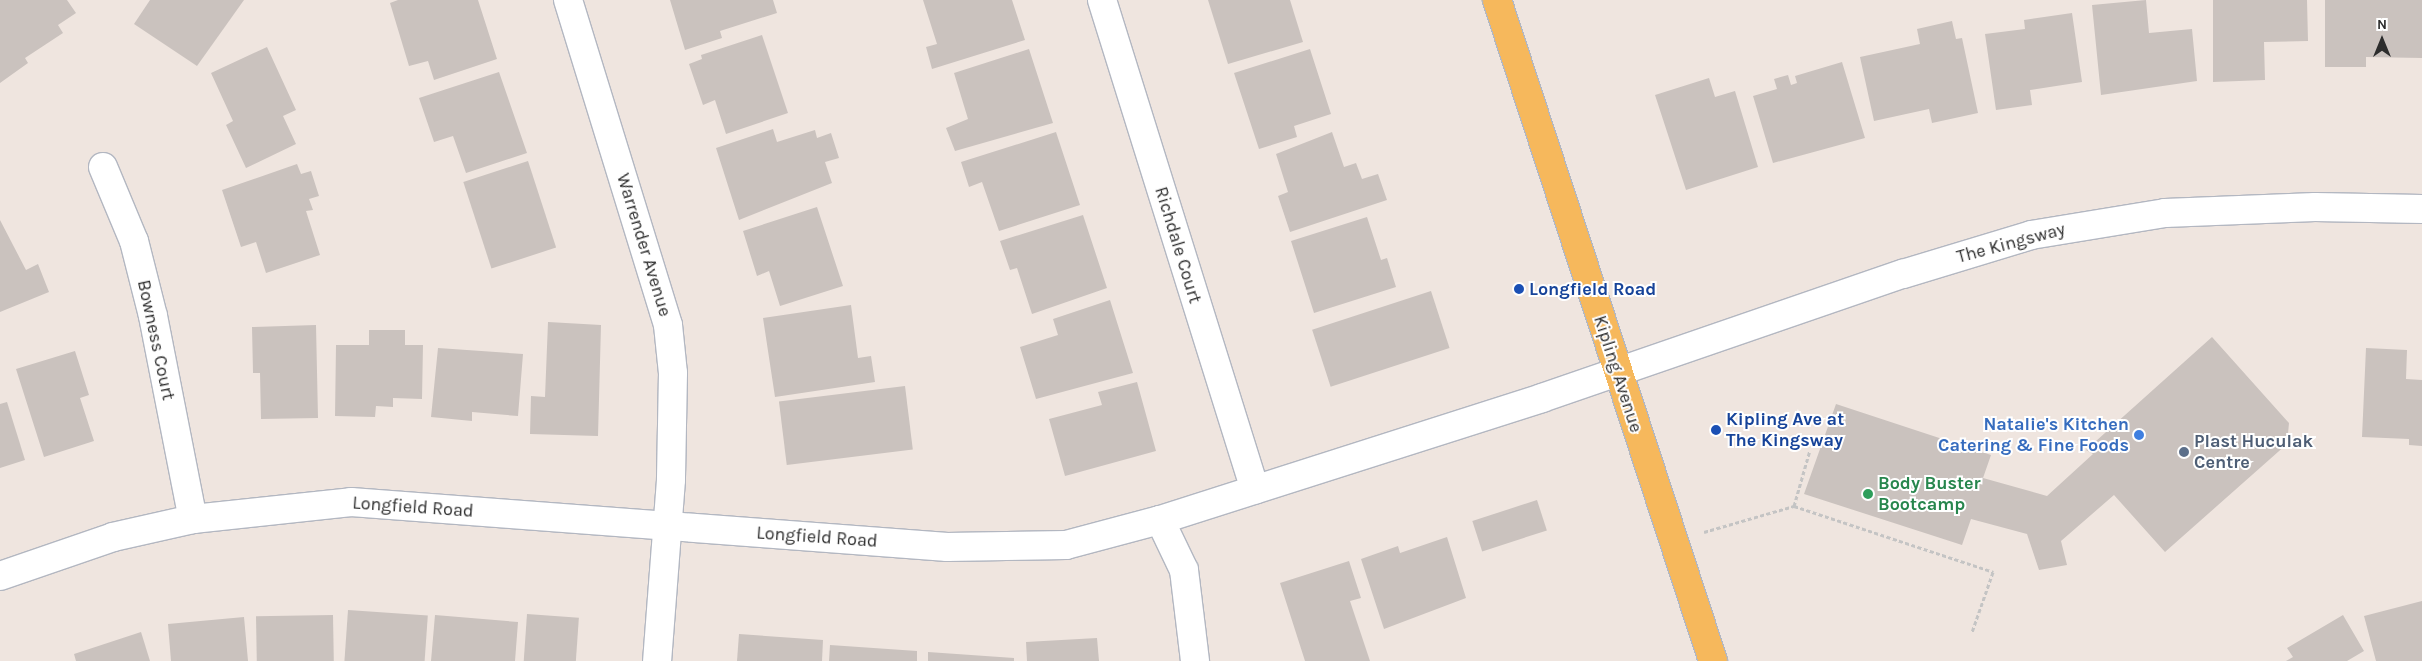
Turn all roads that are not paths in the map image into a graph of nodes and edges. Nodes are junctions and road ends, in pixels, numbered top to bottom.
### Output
1 (568, 0) edge
2 (1102, 0) edge
3 (1498, 0) edge
4 (103, 166) dead end
5 (2422, 209) edge
6 (1618, 371) junction
7 (1255, 490) junction
8 (193, 518) junction
9 (1160, 520) junction
10 (664, 526) junction
11 (0, 576) edge
12 (657, 661) edge
13 (1195, 661) edge
14 (1713, 661) edge

1 - 10 street, Warrender Avenue
2 - 7 street, Richdale Court
3 - 6 main road, Kipling Avenue
4 - 8 street, Bowness Court
5 - 6 street, The Kingsway
6 - 7 street, Longfield Road
6 - 14 main road, Kipling Avenue
7 - 9 street, Longfield Road
8 - 10 street, Longfield Road
8 - 11 street, Longfield Road
9 - 10 street, Longfield Road
9 - 13 street
10 - 12 street, Warrender Avenue

